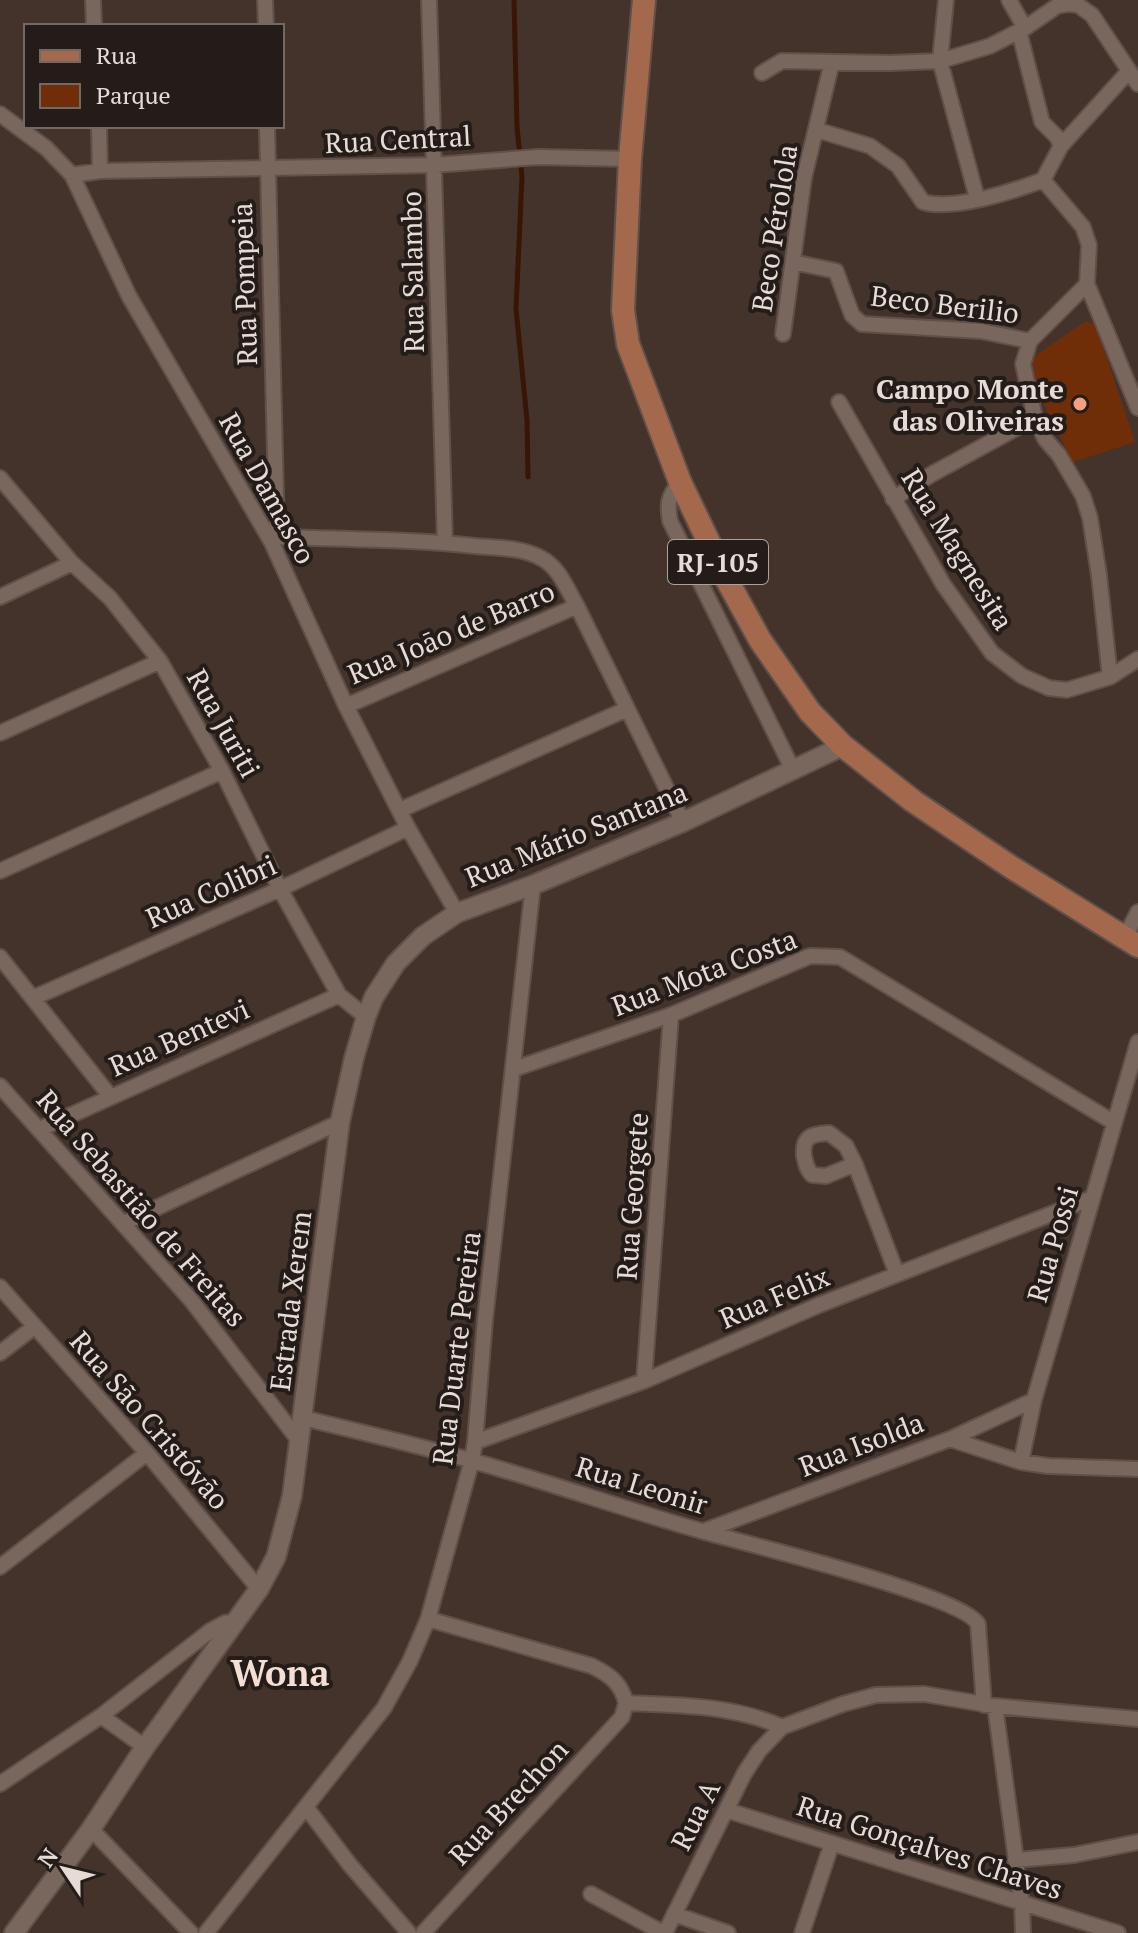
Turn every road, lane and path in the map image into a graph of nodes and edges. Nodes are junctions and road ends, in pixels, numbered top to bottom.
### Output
1 (93, 0) edge
2 (265, 0) edge
3 (429, 0) edge
4 (644, 0) edge
5 (946, 0) edge
6 (1009, 0) edge
7 (94, 24) edge
8 (266, 24) edge
9 (1022, 30) junction
10 (940, 61) junction
11 (832, 62) junction
12 (762, 73) dead end
13 (1134, 78) edge
14 (0, 114) edge
15 (99, 128) edge
16 (267, 128) edge
17 (817, 130) junction
18 (1061, 146) junction
19 (630, 159) junction
20 (435, 165) junction
21 (267, 170) junction
22 (100, 171) junction
23 (72, 175) junction
24 (1043, 180) junction
25 (977, 198) junction
26 (793, 262) junction
27 (1087, 284) junction
28 (783, 334) dead end
29 (1030, 341) junction
30 (839, 402) dead end
31 (1138, 408) edge
32 (1035, 418) junction
33 (0, 478) edge
34 (680, 482) junction
35 (893, 499) junction
36 (275, 540) junction
37 (445, 543) junction
38 (72, 563) junction
39 (0, 597) edge
40 (577, 606) junction
41 (1138, 659) edge
42 (160, 661) junction
43 (1110, 677) junction
44 (346, 706) junction
45 (627, 709) junction
46 (0, 733) edge
47 (843, 746) junction
48 (793, 770) junction
49 (222, 771) junction
50 (400, 810) junction
51 (683, 822) junction
52 (408, 828) junction
53 (0, 871) edge
54 (533, 885) junction
55 (280, 889) junction
56 (1138, 912) edge
57 (457, 913) junction
58 (1131, 943) edge
59 (0, 957) edge
60 (339, 995) junction
61 (33, 998) junction
62 (671, 1015) junction
63 (366, 1017) junction
64 (1138, 1042) edge
65 (514, 1069) junction
66 (0, 1086) edge
67 (110, 1096) junction
68 (340, 1122) junction
69 (1113, 1122) junction
70 (40, 1129) junction
71 (855, 1164) dead end
72 (1092, 1198) junction
73 (124, 1223) junction
74 (897, 1274) junction
75 (0, 1287) edge
76 (34, 1327) junction
77 (0, 1353) edge
78 (644, 1381) junction
79 (1034, 1400) junction
80 (303, 1418) junction
81 (950, 1439) junction
82 (300, 1442) junction
83 (475, 1442) junction
84 (147, 1453) junction
85 (472, 1460) junction
86 (1021, 1462) junction
87 (1138, 1469) edge
88 (704, 1531) junction
89 (0, 1567) edge
90 (259, 1589) junction
91 (428, 1619) junction
92 (238, 1621) junction
93 (626, 1703) junction
94 (990, 1705) junction
95 (101, 1716) junction
96 (1138, 1719) edge
97 (782, 1727) junction
98 (145, 1747) junction
99 (0, 1784) edge
100 (306, 1807) junction
101 (726, 1810) junction
102 (91, 1829) junction
103 (1138, 1842) edge
104 (832, 1843) junction
105 (1015, 1860) junction
106 (591, 1894) dead end
107 (1022, 1904) junction
108 (674, 1914) junction
109 (14, 1933) edge
110 (191, 1933) edge
111 (206, 1933) edge
112 (409, 1933) edge
113 (423, 1933) edge
114 (664, 1933) edge
115 (728, 1933) edge
116 (802, 1933) edge
117 (1023, 1933) edge
118 (1118, 1933) edge

1 - 7 street
2 - 8 street
3 - 20 street, Rua Salambo
4 - 19 main road, RJ-105
5 - 10 street
6 - 9 street
9 - 10 street
9 - 13 street
9 - 18 street
10 - 11 street
10 - 25 street
11 - 12 street
11 - 17 street, Beco Pérolola
13 - 18 street
14 - 23 street, Rua Damasco
15 - 22 street
16 - 21 street, Rua Pompeia
17 - 25 street
17 - 26 street, Beco Pérolola
18 - 24 street
19 - 20 street, Rua Central
19 - 34 main road, RJ-105
20 - 21 street, Rua Central
20 - 37 street, Rua Salambo
21 - 22 street, Rua Central
21 - 36 street, Rua Pompeia
22 - 23 street, Rua Central
23 - 36 street, Rua Damasco
24 - 25 street
24 - 27 street
26 - 28 street, Beco Pérolola
26 - 29 street, Beco Berilio
27 - 29 street
27 - 31 street
29 - 32 street
30 - 35 street, Rua Magnesita
32 - 35 street
32 - 43 street
33 - 38 street, Rua Juriti
34 - 47 main road, RJ-105
34 - 48 street
35 - 43 street, Rua Magnesita
36 - 37 street
36 - 44 street, Rua Damasco
37 - 40 street
38 - 39 street
38 - 42 street, Rua Juriti
40 - 44 street, Rua Joāo de Barro
40 - 45 street
41 - 43 street, Rua Magnesita
42 - 46 street
42 - 49 street, Rua Juriti
44 - 50 street, Rua Damasco
45 - 50 street
45 - 51 street
47 - 48 street, Rua Mário Santana
47 - 58 main road, RJ-105
48 - 51 street, Rua Mário Santana
49 - 53 street
49 - 55 street, Rua Juriti
50 - 52 street, Rua Damasco
51 - 54 street, Rua Mário Santana
52 - 55 street, Rua Colibri
52 - 57 street, Rua Damasco
54 - 57 street, Rua Mário Santana
54 - 65 street, Rua Duarte Pereira
55 - 60 street, Rua Juriti
55 - 61 street, Rua Colibri
56 - 58 street
57 - 63 street, Rua Mário Santana
59 - 61 street
60 - 63 street, Rua Juriti
60 - 67 street, Rua Bentevi
61 - 67 street
62 - 65 street, Rua Mota Costa
62 - 69 street, Rua Mota Costa
62 - 78 street, Rua Georgete
63 - 68 street, Estrada Xerem
64 - 69 street, Rua Possi
65 - 83 street, Rua Duarte Pereira
66 - 70 street, Rua Sebastião de Freitas
67 - 70 street, Rua Bentevi
68 - 73 street
68 - 80 street, Estrada Xerem
69 - 72 street, Rua Possi
70 - 73 street, Rua Sebastião de Freitas
71 - 74 street
72 - 74 street, Rua Felix
72 - 79 street, Rua Possi
73 - 82 street, Rua Sebastião de Freitas
74 - 78 street, Rua Felix
75 - 76 street, Rua São Cristóvão
76 - 77 street
76 - 84 street, Rua São Cristóvão
78 - 83 street, Rua Felix
79 - 81 street, Rua Isolda
79 - 86 street, Rua Possi
80 - 82 street, Estrada Xerem
80 - 85 street, Rua Leonir
81 - 86 street
81 - 88 street, Rua Isolda
82 - 90 street, Estrada Xerem
83 - 85 street, Rua Duarte Pereira
84 - 89 street
84 - 90 street, Rua São Cristóvão
85 - 88 street, Rua Leonir
85 - 91 street, Rua Duarte Pereira
86 - 87 street
88 - 94 street, Rua Leonir
90 - 92 street, Estrada Xerem
91 - 93 street
91 - 100 street, Rua Duarte Pereira
92 - 95 street
92 - 98 street, Estrada Xerem
93 - 97 street
93 - 113 street, Rua Brechon
94 - 96 street
94 - 97 street
94 - 105 street
95 - 98 street
95 - 99 street
97 - 101 street, Rua A
98 - 102 street, Estrada Xerem
100 - 111 street, Rua Duarte Pereira
100 - 112 street
101 - 104 street, Rua Gonçalves Chaves
101 - 108 street, Rua A
102 - 109 street, Estrada Xerem
102 - 110 street
103 - 105 street
104 - 107 street, Rua Gonçalves Chaves
104 - 116 street
105 - 107 street
106 - 114 street
107 - 117 street
107 - 118 street, Rua Gonçalves Chaves
108 - 114 street, Rua A
108 - 115 street

